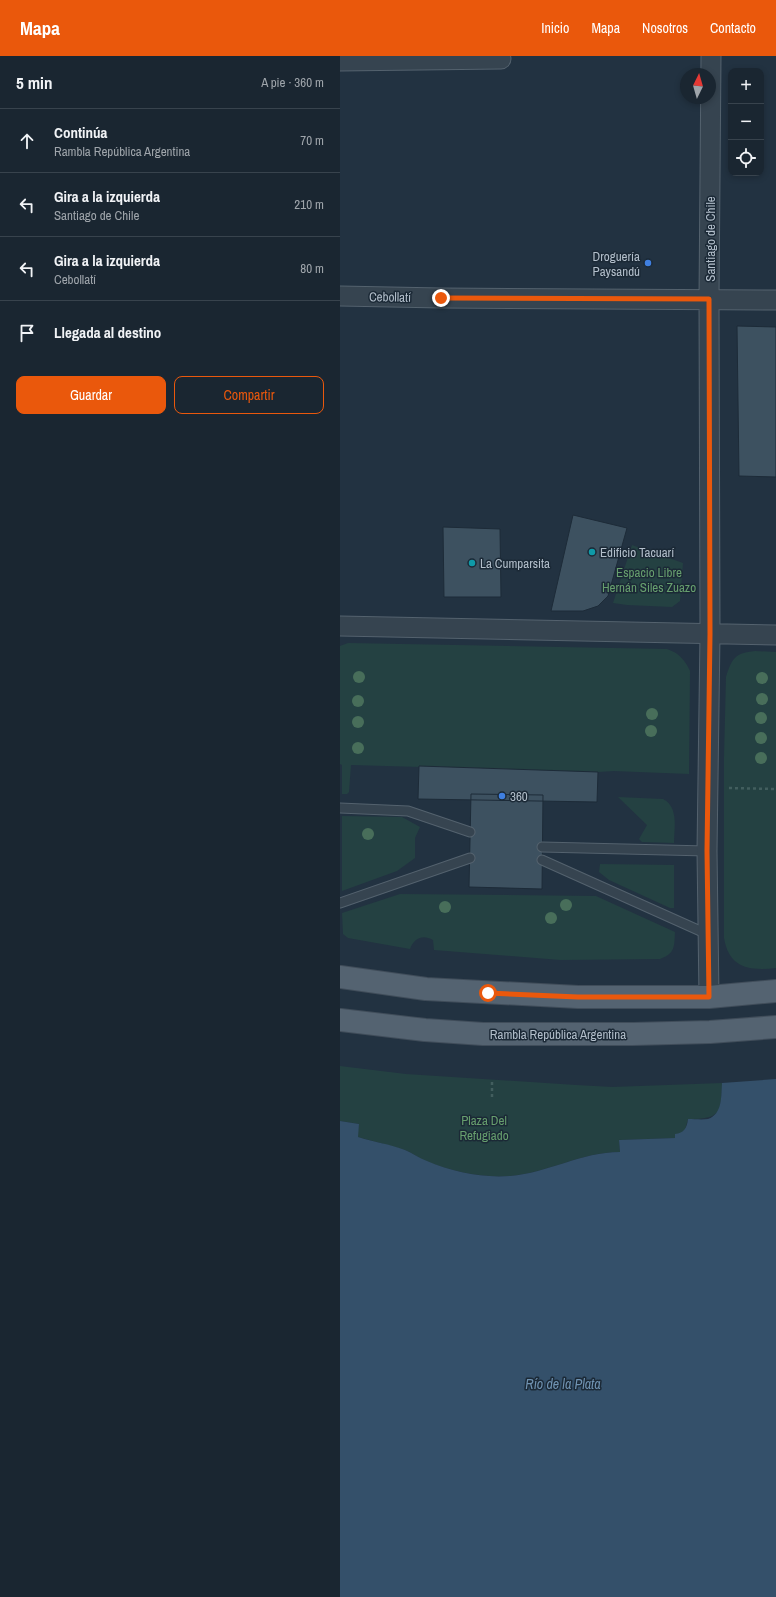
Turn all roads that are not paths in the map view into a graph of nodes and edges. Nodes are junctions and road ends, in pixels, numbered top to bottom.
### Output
1 (711, 56) edge
2 (502, 59) dead end
3 (340, 61) edge
4 (340, 296) edge
5 (709, 299) junction
6 (776, 300) edge
7 (340, 626) edge
8 (710, 634) junction
9 (776, 635) edge
10 (340, 808) edge
11 (470, 832) dead end
12 (542, 848) dead end
13 (707, 851) junction
14 (470, 858) dead end
15 (542, 860) dead end
16 (340, 903) edge
17 (707, 934) junction
18 (340, 977) edge
19 (776, 991) edge
20 (709, 997) junction
21 (340, 1020) edge
22 (776, 1027) edge

1 - 5 street, Santiago de Chile
2 - 3 street
4 - 5 street, Cebollatí
5 - 6 street, Cebollatí
5 - 8 street, Santiago de Chile
7 - 8 street
8 - 9 street
8 - 13 street, Santiago de Chile
10 - 11 lane
12 - 13 lane
13 - 17 street, Santiago de Chile
14 - 16 lane
15 - 17 lane
17 - 20 street, Santiago de Chile
18 - 20 main road
19 - 20 main road
21 - 22 main road, Rambla República Argentina

